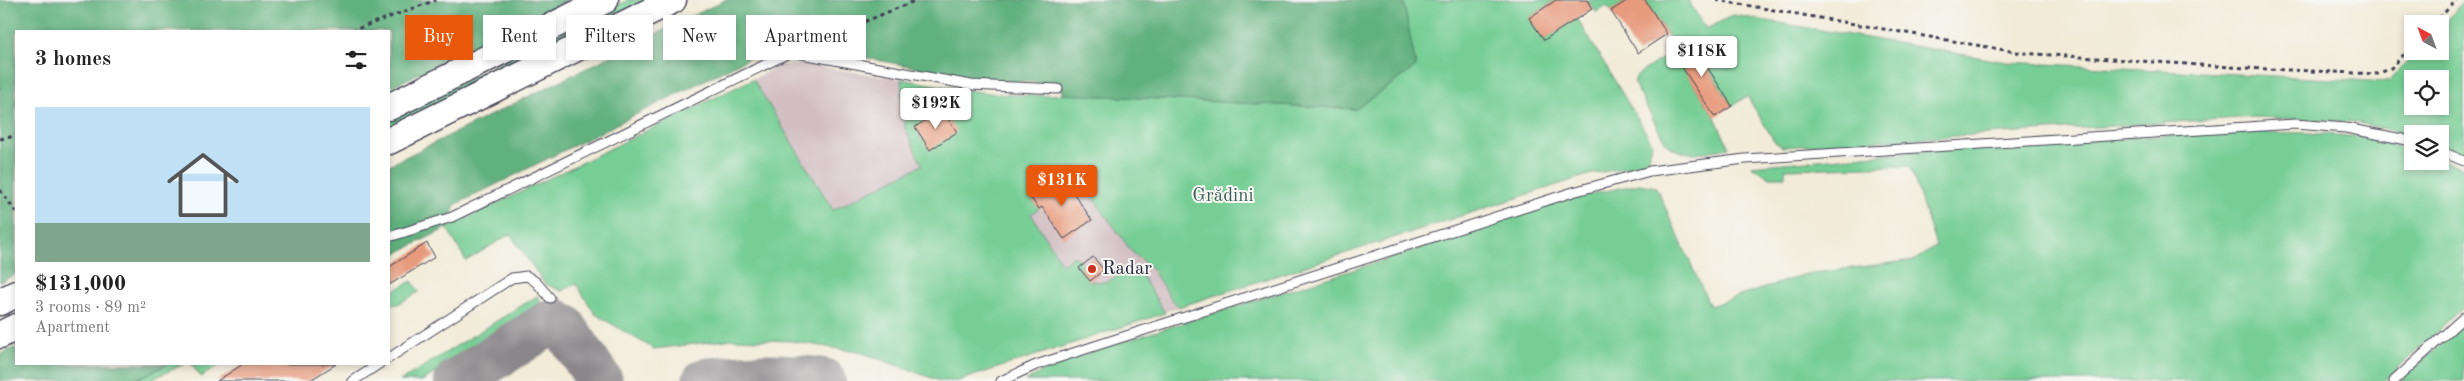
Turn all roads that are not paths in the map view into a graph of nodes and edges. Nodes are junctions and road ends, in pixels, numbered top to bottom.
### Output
1 (605, 0) edge
2 (673, 0) edge
3 (1058, 89) dead end
4 (390, 107) edge
5 (2404, 139) edge
6 (390, 141) edge
7 (2449, 155) edge
8 (2464, 161) edge
9 (390, 237) edge
10 (15, 294) edge
11 (550, 298) dead end
12 (0, 302) edge
13 (2464, 316) edge
14 (15, 328) edge
15 (0, 335) edge
16 (390, 357) edge
17 (377, 365) edge
18 (352, 381) edge
19 (1001, 381) edge
20 (2394, 381) edge

1 - 4 main road
2 - 6 main road
3 - 9 lane
5 - 19 lane
7 - 8 lane
10 - 12 main road
11 - 16 lane
13 - 20 lane
14 - 15 main road
17 - 18 lane

